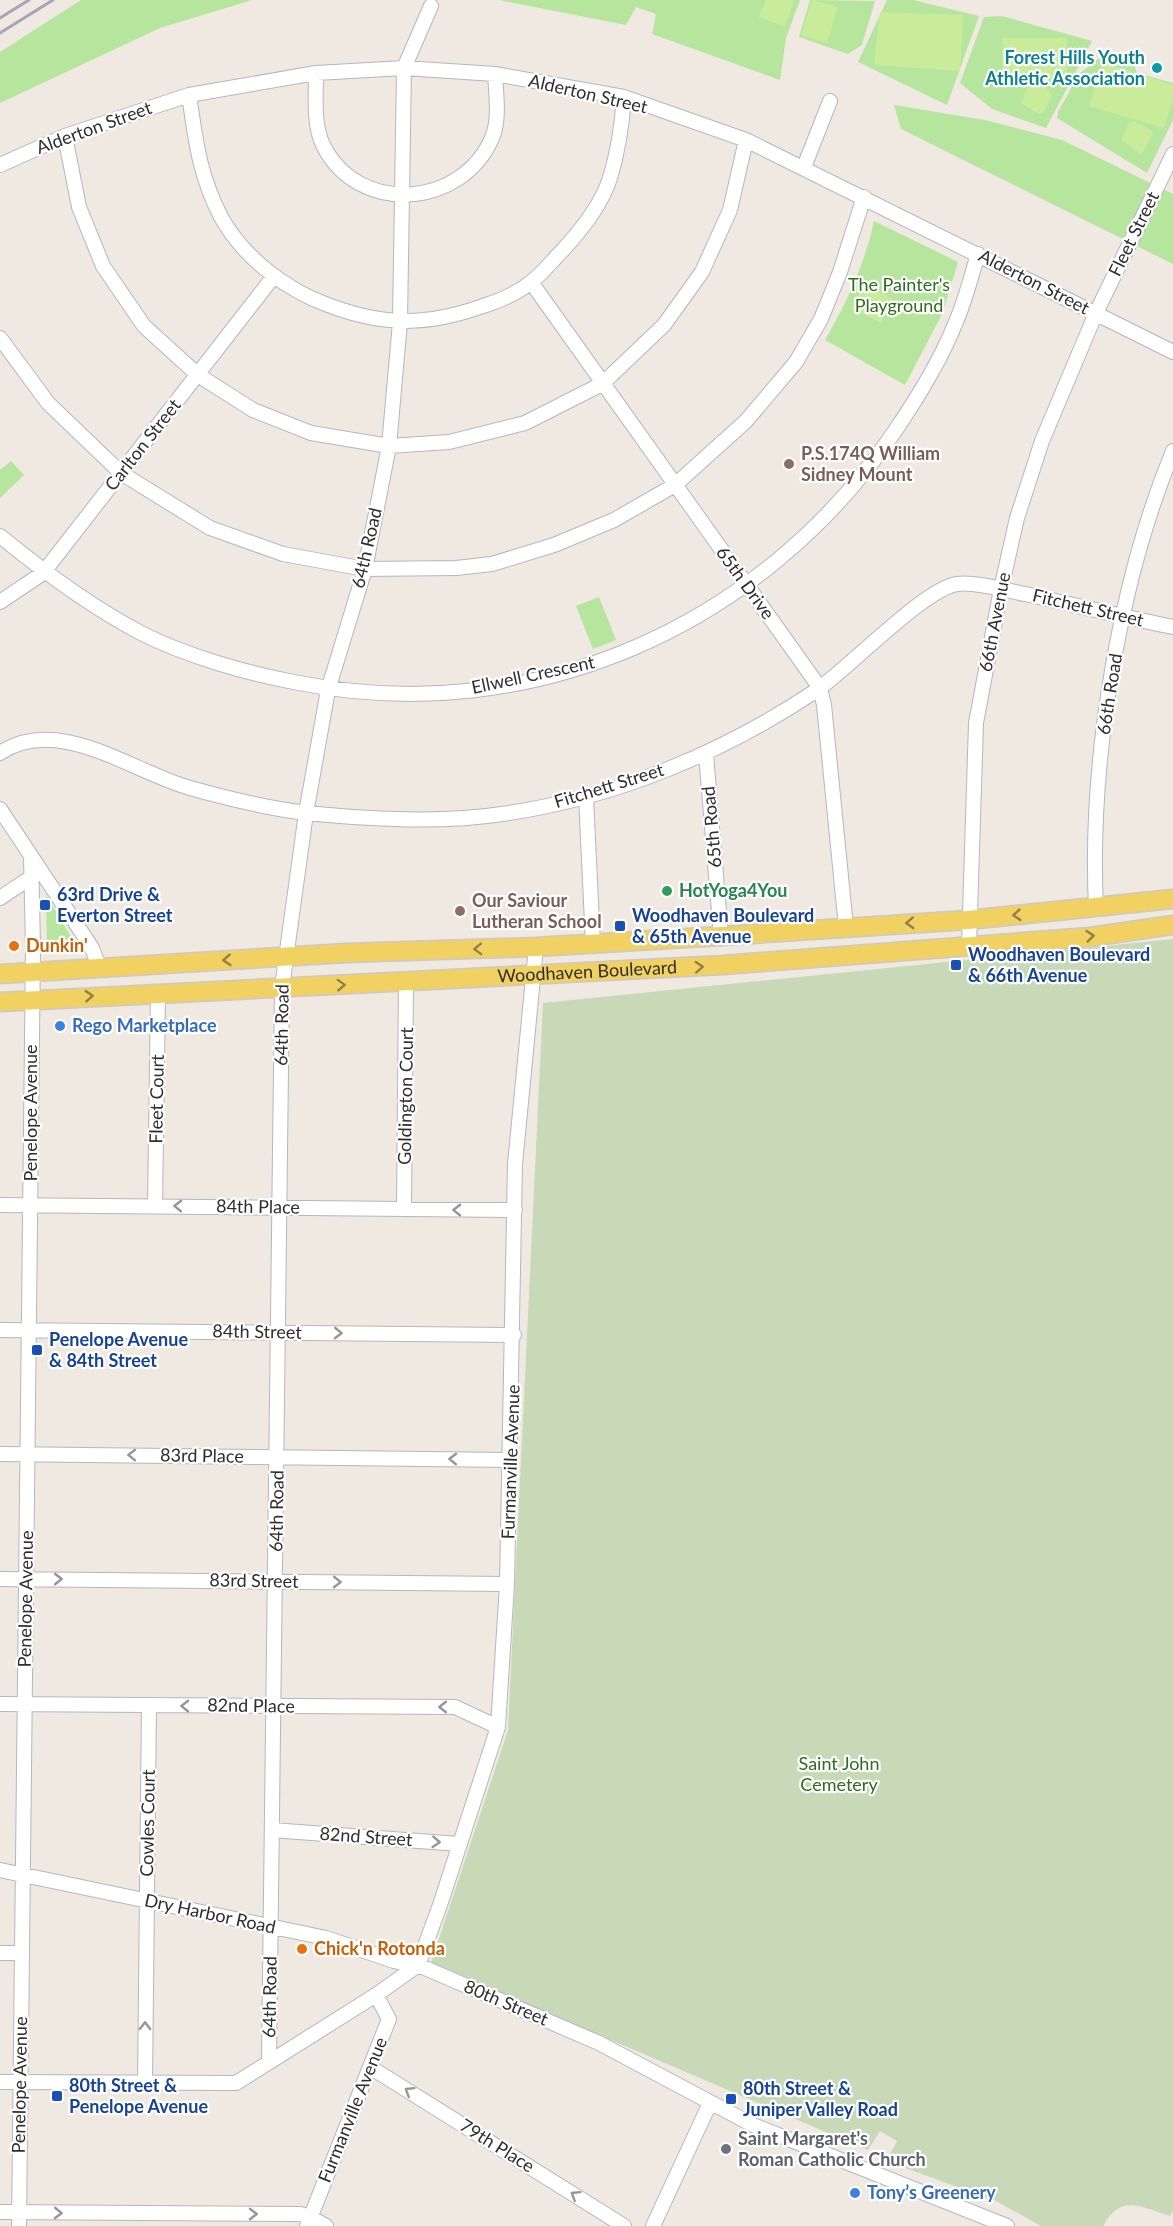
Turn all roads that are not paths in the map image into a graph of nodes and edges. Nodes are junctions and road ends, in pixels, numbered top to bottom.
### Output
1 (431, 6) dead end
2 (404, 68) junction
3 (316, 73) junction
4 (495, 74) junction
5 (189, 95) junction
6 (624, 98) junction
7 (830, 101) dead end
8 (65, 136) junction
9 (746, 140) junction
10 (1172, 156) edge
11 (0, 165) edge
12 (804, 167) junction
13 (404, 197) junction
14 (864, 197) junction
15 (978, 254) junction
16 (274, 276) junction
17 (531, 282) junction
18 (1096, 313) junction
19 (400, 322) junction
20 (0, 338) edge
21 (1173, 352) edge
22 (198, 375) junction
23 (602, 384) junction
24 (389, 446) junction
25 (1173, 451) edge
26 (121, 473) junction
27 (675, 485) junction
28 (0, 536) edge
29 (364, 569) junction
30 (43, 573) junction
31 (747, 586) junction
32 (1000, 589) junction
33 (0, 602) edge
34 (1122, 616) junction
35 (1173, 627) edge
36 (820, 688) junction
37 (328, 690) junction
38 (0, 753) edge
39 (706, 754) junction
40 (586, 797) junction
41 (0, 809) edge
42 (306, 813) junction
43 (31, 856) junction
44 (33, 876) junction
45 (0, 898) edge
46 (1173, 899) edge
47 (1096, 908) junction
48 (968, 920) junction
49 (1173, 925) edge
50 (846, 927) junction
51 (721, 936) junction
52 (593, 944) junction
53 (969, 945) junction
54 (536, 947) junction
55 (286, 957) junction
56 (100, 969) junction
57 (32, 972) junction
58 (0, 974) edge
59 (535, 976) junction
60 (406, 982) junction
61 (282, 987) junction
62 (158, 992) junction
63 (31, 1000) junction
64 (0, 1002) edge
65 (0, 1205) edge
66 (30, 1205) junction
67 (155, 1206) junction
68 (280, 1208) junction
69 (404, 1209) junction
70 (515, 1210) junction
71 (0, 1330) edge
72 (29, 1330) junction
73 (278, 1332) junction
74 (514, 1335) junction
75 (0, 1454) edge
76 (28, 1454) junction
77 (277, 1457) junction
78 (511, 1460) junction
79 (0, 1579) edge
80 (26, 1579) junction
81 (276, 1582) junction
82 (507, 1584) junction
83 (0, 1704) edge
84 (25, 1704) junction
85 (149, 1705) junction
86 (274, 1707) junction
87 (498, 1726) junction
88 (272, 1830) junction
89 (459, 1844) junction
90 (0, 1870) edge
91 (22, 1875) junction
92 (147, 1900) junction
93 (271, 1927) junction
94 (0, 1953) edge
95 (21, 1953) junction
96 (418, 1965) junction
97 (376, 1995) junction
98 (269, 2061) junction
99 (370, 2067) junction
100 (0, 2082) edge
101 (20, 2083) junction
102 (145, 2084) junction
103 (710, 2103) junction
104 (0, 2212) edge
105 (19, 2219) edge
106 (308, 2221) edge
107 (655, 2225) edge
108 (326, 2226) edge
109 (624, 2226) edge
110 (1007, 2226) edge

1 - 2 street, 64th Road
2 - 3 street, Alderton Street
2 - 4 street, Alderton Street
2 - 13 street, 64th Road
3 - 5 street, Alderton Street
3 - 13 street
4 - 6 street, Alderton Street
4 - 13 street
5 - 8 street, Alderton Street
5 - 16 street
6 - 9 street, Alderton Street
6 - 17 street
7 - 12 street
8 - 11 street, Alderton Street
8 - 22 street
9 - 12 street, Alderton Street
9 - 23 street
10 - 18 street, Fleet Street
12 - 14 street, Alderton Street
13 - 19 street, 64th Road
14 - 15 street, Alderton Street
14 - 27 street
15 - 18 street, Alderton Street
15 - 31 street, Ellwell Crescent
16 - 19 street
16 - 22 street, Carlton Street
17 - 19 street
17 - 23 street, 65th Drive
18 - 21 street, Alderton Street
18 - 32 street, 66th Avenue
19 - 24 street, 64th Road
20 - 26 street
22 - 24 street
22 - 26 street, Carlton Street
23 - 24 street
23 - 27 street, 65th Drive
24 - 29 street, 64th Road
25 - 34 street, 66th Road
26 - 29 street
26 - 30 street, Carlton Street
27 - 29 street
27 - 31 street, 65th Drive
28 - 30 street, Ellwell Crescent
29 - 37 street, 64th Road
30 - 33 street, Carlton Street
30 - 37 street, Ellwell Crescent
31 - 36 street, 65th Drive
31 - 37 street, Ellwell Crescent
32 - 34 street, Fitchett Street
32 - 36 street, Fitchett Street
32 - 48 street, 66th Avenue
34 - 35 street, Fitchett Street
34 - 47 street, 66th Road
36 - 39 street, Fitchett Street
36 - 50 street, 65th Drive
37 - 42 street, 64th Road
38 - 42 street, Fitchett Street
39 - 40 street, Fitchett Street
39 - 51 street, 65th Road
40 - 42 street, Fitchett Street
40 - 52 street
41 - 43 street
42 - 55 street, 64th Road
43 - 44 street, Penelope Avenue
43 - 56 street
44 - 45 street
44 - 57 street, Penelope Avenue
46 - 47 main road, Woodhaven Boulevard
47 -> 48 main road, Woodhaven Boulevard
48 -> 50 main road, Woodhaven Boulevard
48 - 53 street, 66th Avenue
53 -> 49 main road, Woodhaven Boulevard
50 - 51 main road, Woodhaven Boulevard
51 - 52 main road, Woodhaven Boulevard
52 - 54 main road, Woodhaven Boulevard
59 -> 53 main road, Woodhaven Boulevard
54 -> 55 main road, Woodhaven Boulevard
54 - 59 street, Furmanville Avenue
55 -> 56 main road, Woodhaven Boulevard
55 - 61 street, 64th Road
56 - 57 main road, Woodhaven Boulevard
57 - 58 main road, Woodhaven Boulevard
57 - 63 street, Penelope Avenue
59 - 60 main road, Woodhaven Boulevard
59 - 70 street, Furmanville Avenue
61 -> 60 main road, Woodhaven Boulevard
60 - 69 street, Goldington Court
61 - 62 main road, Woodhaven Boulevard
61 - 68 street, 64th Road
63 -> 62 main road, Woodhaven Boulevard
62 - 67 street, Fleet Court
63 - 64 main road, Woodhaven Boulevard
63 - 66 street, Penelope Avenue
65 - 66 street, 84th Place
66 - 67 street, 84th Place
66 - 72 street, Penelope Avenue
68 -> 67 street, 84th Place
68 - 69 street, 84th Place
68 - 73 street, 64th Road
70 -> 69 street, 84th Place
70 - 74 street, Furmanville Avenue
71 - 72 street, 84th Street
72 - 73 street, 84th Street
72 - 76 street, Penelope Avenue
73 -> 74 street, 84th Street
73 - 77 street, 64th Road
74 - 78 street, Furmanville Avenue
75 - 76 street, 83rd Place
77 -> 76 street, 83rd Place
76 - 80 street, Penelope Avenue
78 -> 77 street, 83rd Place
77 - 81 street, 64th Road
78 - 82 street, Furmanville Avenue
79 - 80 street, 83rd Street
80 -> 81 street, 83rd Street
80 - 84 street, Penelope Avenue
81 -> 82 street, 83rd Street
81 - 86 street, 64th Road
82 - 87 street, Furmanville Avenue
83 - 84 street, 82nd Place
84 - 85 street, 82nd Place
84 - 91 street, Penelope Avenue
86 -> 85 street, 82nd Place
85 - 92 street, Cowles Court
87 -> 86 street, 82nd Place
86 - 88 street, 64th Road
87 - 89 street, Furmanville Avenue
88 -> 89 street, 82nd Street
88 - 93 street, 64th Road
89 - 96 street, Furmanville Avenue
90 - 91 street, Dry Harbor Road
91 - 92 street, Dry Harbor Road
91 - 95 street, Penelope Avenue
92 - 93 street, Dry Harbor Road
102 -> 92 street, Cowles Court
93 - 96 street, Dry Harbor Road
93 - 98 street, 64th Road
94 - 95 street
95 - 101 street, Penelope Avenue
96 - 97 street
96 - 103 street, 80th Street
97 - 98 street
97 - 99 street, Furmanville Avenue
98 - 102 street
99 - 106 street, Furmanville Avenue
109 -> 99 street, 79th Place
100 - 101 street
101 - 102 street
101 - 105 street, Penelope Avenue
103 - 107 street
103 - 110 street, 80th Street
104 - 105 street
105 -> 106 street
106 - 108 street

